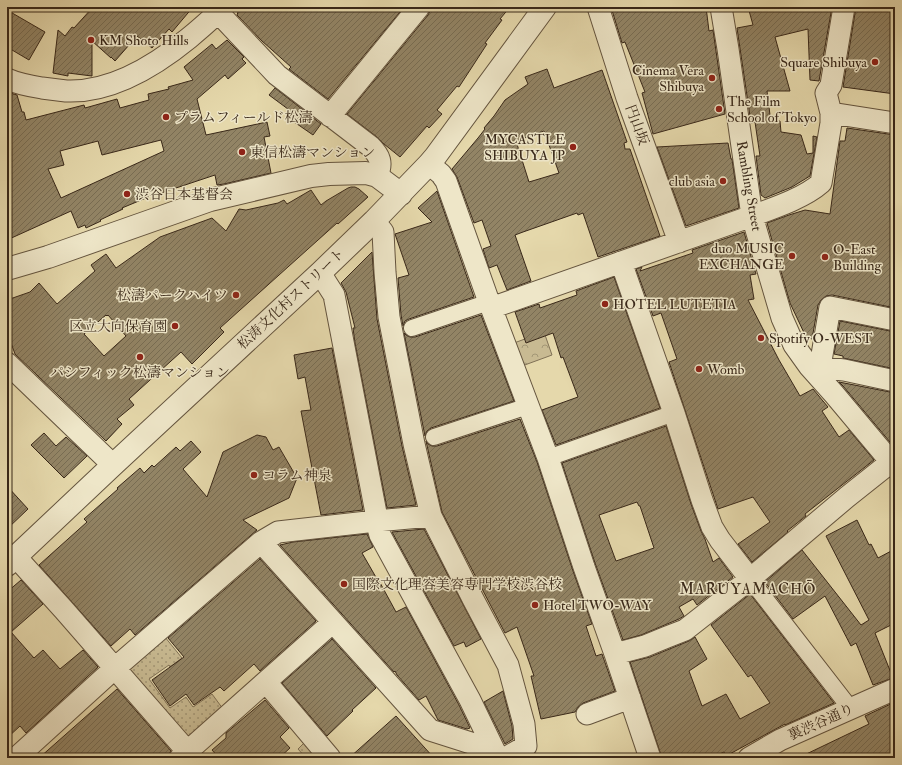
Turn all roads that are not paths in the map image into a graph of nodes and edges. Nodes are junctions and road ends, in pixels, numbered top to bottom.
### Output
1 (419, 7) edge
2 (545, 7) edge
3 (598, 7) edge
4 (721, 7) edge
5 (844, 7) edge
6 (218, 9) edge
7 (9, 83) edge
8 (831, 114) junction
9 (330, 116) junction
10 (895, 123) edge
11 (429, 164) junction
12 (376, 176) junction
13 (401, 194) junction
14 (752, 216) junction
15 (374, 221) junction
16 (679, 242) junction
17 (621, 262) junction
18 (7, 269) edge
19 (320, 272) junction
20 (490, 305) junction
21 (895, 320) edge
22 (412, 328) dead end
23 (7, 363) edge
24 (814, 367) junction
25 (895, 381) edge
26 (528, 406) junction
27 (674, 413) junction
28 (434, 437) dead end
29 (548, 458) junction
30 (113, 465) junction
31 (893, 465) edge
32 (432, 516) junction
33 (376, 521) junction
34 (261, 542) junction
35 (11, 561) edge
36 (750, 579) junction
37 (333, 622) junction
38 (616, 654) junction
39 (115, 668) junction
40 (266, 682) junction
41 (895, 689) edge
42 (630, 698) junction
43 (850, 708) junction
44 (587, 714) dead end
45 (499, 755) edge
46 (187, 756) edge
47 (16, 758) edge
48 (330, 758) edge
49 (650, 758) edge
50 (749, 758) edge

1 - 9 street
2 - 11 street, 松涛文化村ストリート
3 - 16 street, 円山坂
4 - 14 street, Rambling Street
5 - 8 street
6 - 7 street
6 - 9 street
8 - 10 street
8 - 14 street
9 - 12 street
11 - 13 street, 松涛文化村ストリート
11 - 20 street
12 - 13 street
12 - 18 street
13 - 15 street, 松涛文化村ストリート
14 - 16 street
14 - 24 street, Rambling Street
15 - 19 street, 松涛文化村ストリート
15 - 32 street
16 - 17 street
17 - 20 street
17 - 27 street
19 - 30 street, 松涛文化村ストリート
19 - 33 street
20 - 22 street
20 - 26 street
21 - 24 street
23 - 30 street
24 - 25 street
24 - 31 street, Rambling Street
26 - 28 street
26 - 29 street
27 - 29 street
27 - 36 street
29 - 38 street
30 - 35 street, 松涛文化村ストリート
31 - 36 street
32 - 33 street
32 - 45 street
33 - 34 street
33 - 45 street
34 - 37 street
34 - 39 street
35 - 39 street
36 - 38 street
36 - 43 street
37 - 40 street
37 - 45 street
38 - 42 street
39 - 46 street
39 - 47 street
40 - 46 street
40 - 48 street
41 - 43 street, 裏渋谷通り
42 - 44 street
42 - 49 street
43 - 50 street, 裏渋谷通り

